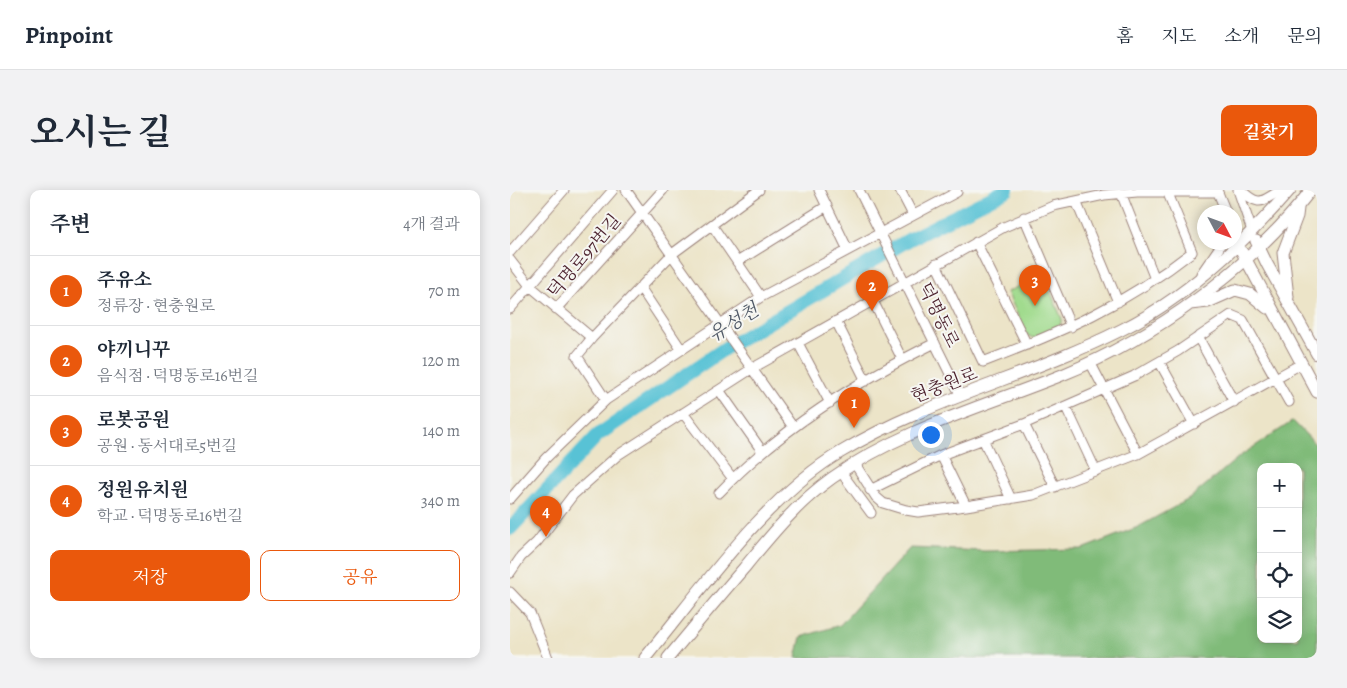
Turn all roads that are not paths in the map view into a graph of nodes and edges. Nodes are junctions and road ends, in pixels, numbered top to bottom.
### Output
1 (564, 190) edge
2 (613, 190) edge
3 (626, 190) edge
4 (663, 190) edge
5 (759, 190) edge
6 (819, 190) edge
7 (859, 190) edge
8 (900, 190) edge
9 (956, 190) edge
10 (1240, 190) edge
11 (1283, 190) edge
12 (1290, 190) edge
13 (1311, 190) edge
14 (1167, 191) junction
15 (1217, 191) edge
16 (1121, 193) junction
17 (1076, 200) junction
18 (1220, 205) edge
19 (1223, 205) edge
20 (827, 206) junction
21 (1298, 208) junction
22 (643, 213) junction
23 (913, 215) junction
24 (1024, 217) junction
25 (712, 225) junction
26 (1252, 231) junction
27 (882, 235) junction
28 (1242, 236) edge
29 (976, 242) junction
30 (1259, 246) junction
31 (848, 250) junction
32 (1218, 250) edge
33 (1226, 250) edge
34 (1241, 250) edge
35 (510, 252) edge
36 (672, 254) junction
37 (1245, 258) junction
38 (510, 260) edge
39 (737, 262) junction
40 (936, 264) junction
41 (903, 278) junction
42 (1155, 280) junction
43 (1195, 282) junction
44 (530, 286) junction
45 (640, 287) junction
46 (761, 297) junction
47 (872, 300) junction
48 (1288, 301) junction
49 (1118, 302) junction
50 (1188, 304) junction
51 (510, 308) edge
52 (556, 309) junction
53 (1274, 315) junction
54 (836, 321) junction
55 (722, 325) junction
56 (1071, 327) junction
57 (1198, 337) junction
58 (592, 338) junction
59 (798, 343) junction
60 (935, 343) junction
61 (1027, 345) junction
62 (681, 349) junction
63 (1317, 354) edge
64 (902, 359) junction
65 (1090, 362) junction
66 (1160, 363) junction
67 (1301, 364) junction
68 (753, 368) junction
69 (1277, 379) junction
70 (866, 381) junction
71 (719, 390) junction
72 (1105, 390) junction
73 (1317, 392) edge
74 (961, 396) junction
75 (606, 400) junction
76 (1234, 402) junction
77 (1289, 402) dead end
78 (830, 403) junction
79 (1066, 407) junction
80 (683, 412) junction
81 (1024, 424) junction
82 (1194, 424) junction
83 (793, 426) junction
84 (983, 439) junction
85 (762, 451) junction
86 (1138, 454) junction
87 (941, 455) junction
88 (855, 464) junction
89 (1096, 471) junction
90 (841, 472) junction
91 (732, 479) junction
92 (1055, 487) junction
93 (870, 490) junction
94 (719, 493) dead end
95 (510, 499) edge
96 (1011, 499) junction
97 (966, 506) junction
98 (871, 513) dead end
99 (510, 573) edge
100 (510, 592) edge
101 (548, 658) edge
102 (646, 658) edge
103 (668, 658) edge

1 - 35 street
2 - 44 street
3 - 22 street, 덕명로97번길
4 - 22 street, 덕명로97번길
5 - 25 street
6 - 20 street
7 - 27 street
8 - 23 street
9 - 23 street
10 - 11 street
10 - 26 street
12 - 26 main road, 현충원로
13 - 21 main road, 현충원로
14 - 15 street
14 - 16 street
14 - 42 street
15 - 18 street
15 - 19 street
16 - 17 street
16 - 42 street
17 - 24 street
17 - 49 street
20 - 31 street
20 - 39 street
21 - 30 main road, 현충원로
21 - 48 main road
22 - 36 street, 덕명로97번길
22 - 52 street, 덕명로97번길
23 - 27 street
24 - 29 street
24 - 56 street
25 - 36 street
25 - 39 street
26 - 28 main road, 현충원로
26 - 30 main road
27 - 31 street
27 - 41 street, 덕명동로
29 - 40 street
29 - 61 street
30 - 37 main road, 현충원로
30 - 48 main road
31 - 46 street
32 - 43 street
33 - 43 main road, 현충원로
34 - 37 main road
36 - 45 street
36 - 55 street, 덕명로97번길
37 - 50 main road, 현충원로
37 - 53 main road
38 - 44 street
39 - 46 street
40 - 41 street
40 - 61 street
41 - 47 street
41 - 60 street, 덕명동로
42 - 49 street
43 - 74 main road, 현충원로
44 - 51 street
44 - 52 street
45 - 58 street
45 - 62 street
46 - 55 street
47 - 54 street
47 - 64 street
48 - 63 main road
49 - 56 street
50 - 53 main road
50 - 65 main road, 현충원로
52 - 58 street, 덕명로97번길
53 - 67 main road
54 - 59 street
54 - 70 street
55 - 62 street
55 - 68 street, 덕명로97번길
56 - 61 street
57 - 66 street
57 - 69 street
57 - 76 street
58 - 75 street
59 - 68 street
59 - 78 street
60 - 64 street
60 - 74 street, 덕명동로
62 - 75 street
64 - 70 street
65 - 72 street
65 - 88 main road, 현충원로
66 - 72 street
66 - 82 street
67 - 69 street
67 - 73 main road
68 - 71 street
68 - 83 street
69 - 76 street
69 - 77 street
70 - 78 street
71 - 80 street
71 - 85 street
72 - 79 street
72 - 86 street
74 - 102 main road, 현충원로
75 - 95 street
76 - 82 street
78 - 83 street
79 - 81 street
79 - 89 street
80 - 91 street
80 - 99 street
81 - 84 street
81 - 92 street
82 - 86 street
83 - 85 street
84 - 87 street
84 - 96 street
85 - 91 street
86 - 89 street
87 - 93 street
87 - 97 street
88 - 90 main road, 현충원로
88 - 93 street
89 - 92 street
90 - 98 street
90 - 103 main road, 현충원로
91 - 94 street
92 - 96 street
93 - 97 street
96 - 97 street
100 - 101 street

